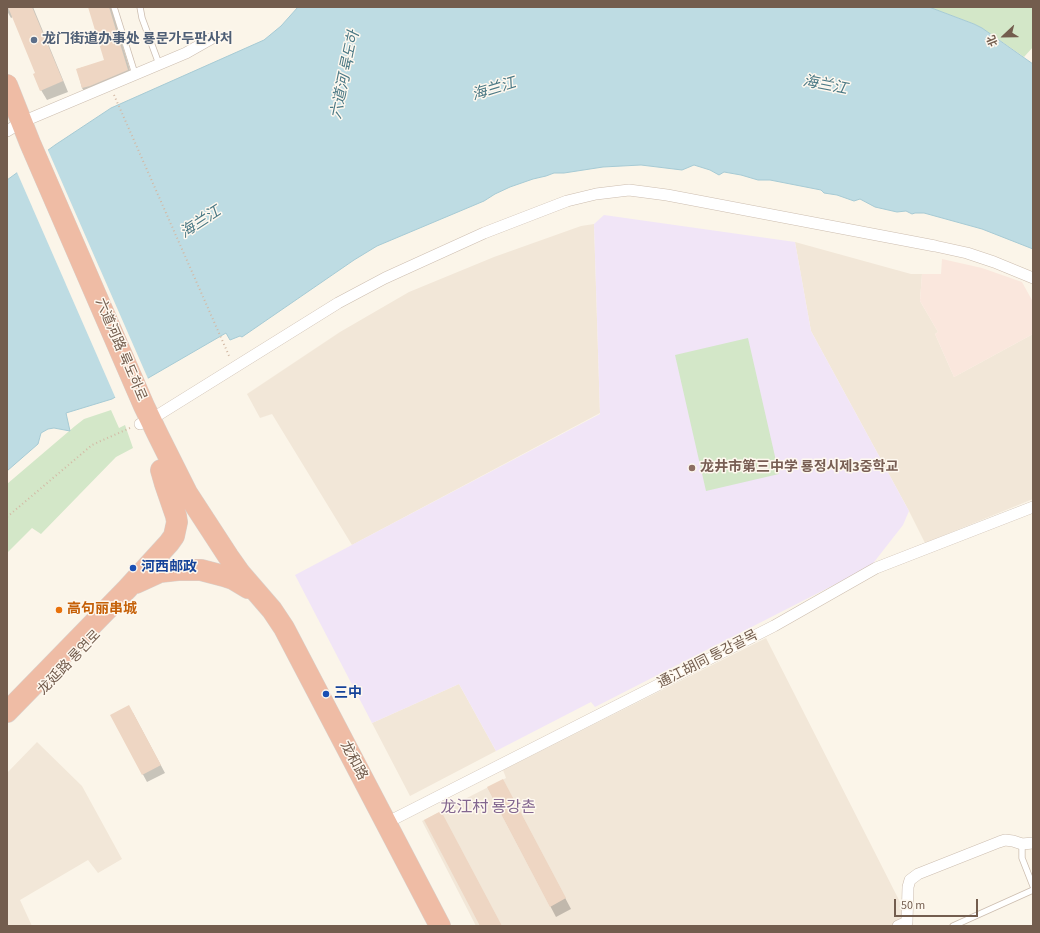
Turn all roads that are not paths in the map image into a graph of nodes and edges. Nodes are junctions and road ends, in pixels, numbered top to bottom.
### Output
1 (114, 7) edge
2 (140, 7) edge
3 (216, 36) dead end
4 (159, 64) junction
5 (135, 74) junction
6 (7, 85) edge
7 (12, 124) edge
8 (1033, 278) edge
9 (142, 415) junction
10 (161, 470) junction
11 (188, 493) junction
12 (1033, 507) edge
13 (190, 516) junction
14 (160, 572) junction
15 (233, 579) junction
16 (131, 594) junction
17 (258, 603) junction
18 (7, 712) edge
19 (7, 728) edge
20 (386, 823) junction
21 (1027, 843) edge
22 (1033, 886) edge
23 (1033, 890) edge
24 (906, 925) edge
25 (424, 926) edge
26 (440, 926) edge
27 (953, 926) edge

1 - 5 lane
2 - 4 lane
3 - 4 street
4 - 5 street
5 - 7 street
6 - 7 highway, 六道河路 륙도하로
7 - 9 highway, 六道河路 륙도하로
8 - 9 street
9 - 10 highway, 六道河路 륙도하로
9 - 11 highway, 六道河路 륙도하로
10 - 13 highway, 六道河路 륙도하로
10 - 16 highway, 龙延路 룡연로
11 - 13 highway
11 - 17 highway, 六道河路 륙도하로
12 - 20 street, 通江胡同 통강골목
13 - 14 highway
13 - 15 highway, 六道河路 륙도하로
14 - 15 highway, 龙延路 룡연로
14 - 16 highway, 龙延路 룡연로
15 - 17 highway, 龙延路 룡연로
16 - 17 highway, 龙延路 룡연로
16 - 18 highway, 龙延路 룡연로
16 - 19 highway, 龙延路 룡연로
17 - 20 highway, 龙和路
17 - 25 highway, 龙和路
20 - 26 highway, 龙和路
21 - 22 lane
21 - 24 street
23 - 27 lane

